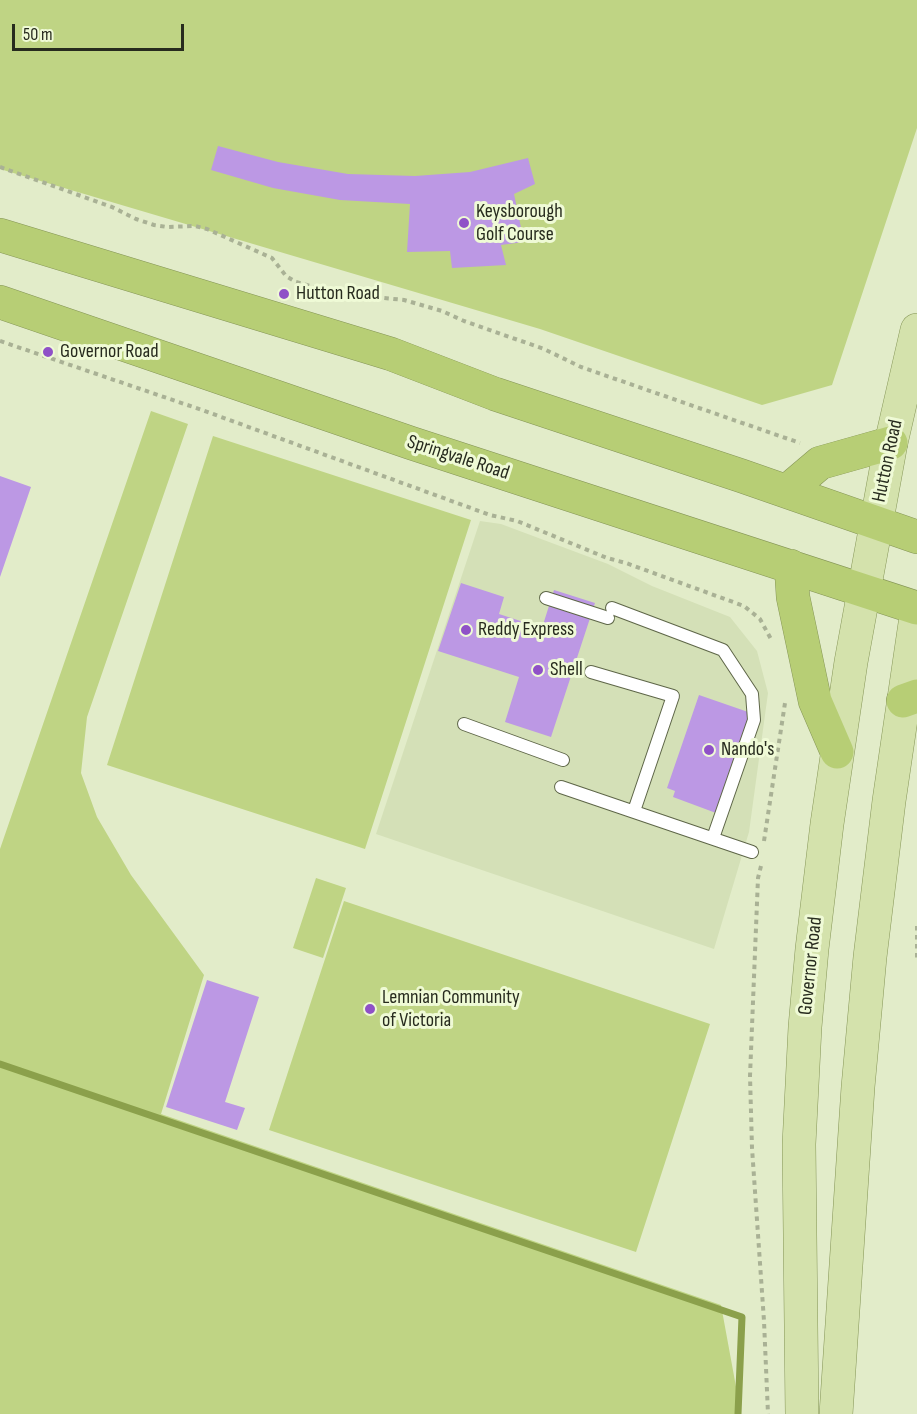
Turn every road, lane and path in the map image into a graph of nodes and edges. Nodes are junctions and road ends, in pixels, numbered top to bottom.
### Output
1 (0, 167) edge
2 (0, 235) edge
3 (0, 302) edge
4 (917, 330) edge
5 (0, 341) edge
6 (808, 443) dead end
7 (891, 443) junction
8 (787, 491) junction
9 (876, 523) junction
10 (917, 537) edge
11 (790, 566) junction
12 (864, 590) junction
13 (546, 598) dead end
14 (917, 609) edge
15 (782, 637) junction
16 (591, 672) dead end
17 (786, 694) dead end
18 (910, 698) edge
19 (464, 724) dead end
20 (837, 752) junction
21 (563, 760) dead end
22 (561, 787) dead end
23 (634, 811) junction
24 (713, 838) junction
25 (759, 852) junction
26 (917, 926) edge
27 (917, 959) edge
28 (768, 1414) edge
29 (802, 1414) edge
30 (836, 1414) edge

1 - 6 path
2 - 8 highway
3 - 11 highway, Springvale Road
4 - 7 main road, Hutton Road
5 - 15 path
7 - 8 highway
7 - 9 main road, Hutton Road
8 - 9 highway
9 - 10 highway
9 - 12 main road, Governor Road
11 - 12 highway, Springvale Road
11 - 15 highway
12 - 14 highway, Springvale Road
12 - 20 main road, Governor Road
13 - 24 lane
14 - 18 main road
15 - 20 highway
16 - 23 lane
17 - 25 path
18 - 30 main road
19 - 21 lane
20 - 29 main road, Governor Road
22 - 23 lane
23 - 24 lane
24 - 25 lane
25 - 28 path
26 - 27 path

